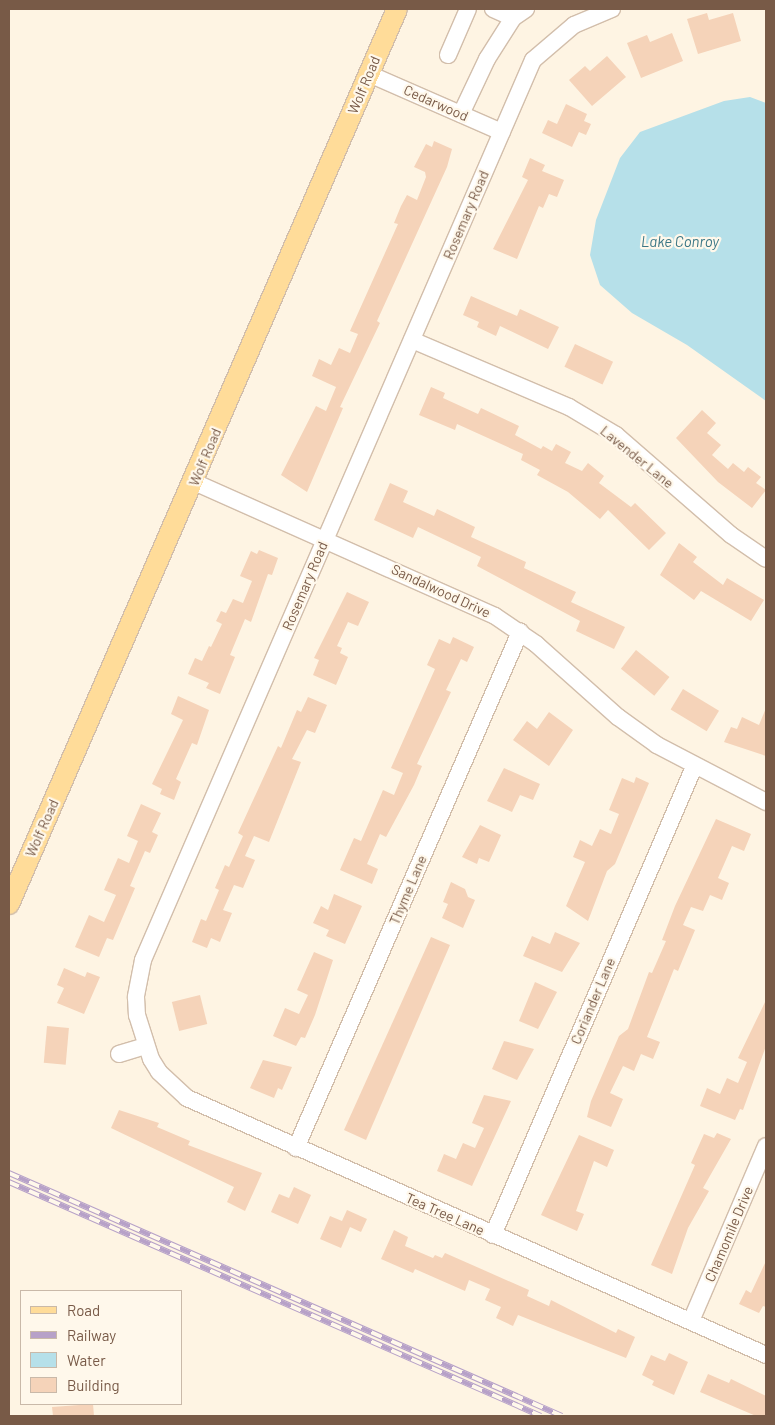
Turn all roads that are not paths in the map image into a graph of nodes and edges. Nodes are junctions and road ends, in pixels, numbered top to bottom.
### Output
1 (397, 9) edge
2 (468, 9) edge
3 (493, 9) edge
4 (612, 9) edge
5 (520, 14) edge
6 (448, 55) dead end
7 (369, 74) junction
8 (461, 114) junction
9 (502, 132) junction
10 (412, 340) junction
11 (194, 482) junction
12 (326, 539) junction
13 (766, 559) edge
14 (520, 632) junction
15 (694, 767) junction
16 (766, 802) edge
17 (9, 904) edge
18 (146, 1046) junction
19 (119, 1054) dead end
20 (766, 1146) edge
21 (296, 1148) junction
22 (492, 1235) junction
23 (691, 1322) junction
24 (766, 1354) edge

1 - 7 main road, Wolf Road
2 - 6 street
3 - 5 street
4 - 9 street, Rosemary Road
5 - 8 street
7 - 8 street, Cedarwood
7 - 11 main road, Wolf Road
8 - 9 street, Cedarwood
9 - 10 street, Rosemary Road
10 - 12 street, Rosemary Road
10 - 13 street, Lavender Lane
11 - 12 street, Sandalwood Drive
11 - 17 main road, Wolf Road
12 - 14 street, Sandalwood Drive
12 - 18 street, Rosemary Road
14 - 15 street, Sandalwood Drive
14 - 21 street, Thyme Lane
15 - 16 street, Sandalwood Drive
15 - 22 street, Coriander Lane
18 - 19 street
18 - 21 street, Tea Tree Lane
20 - 23 street, Chamomile Drive
21 - 22 street, Tea Tree Lane
22 - 23 street, Tea Tree Lane
23 - 24 street, Tea Tree Lane

